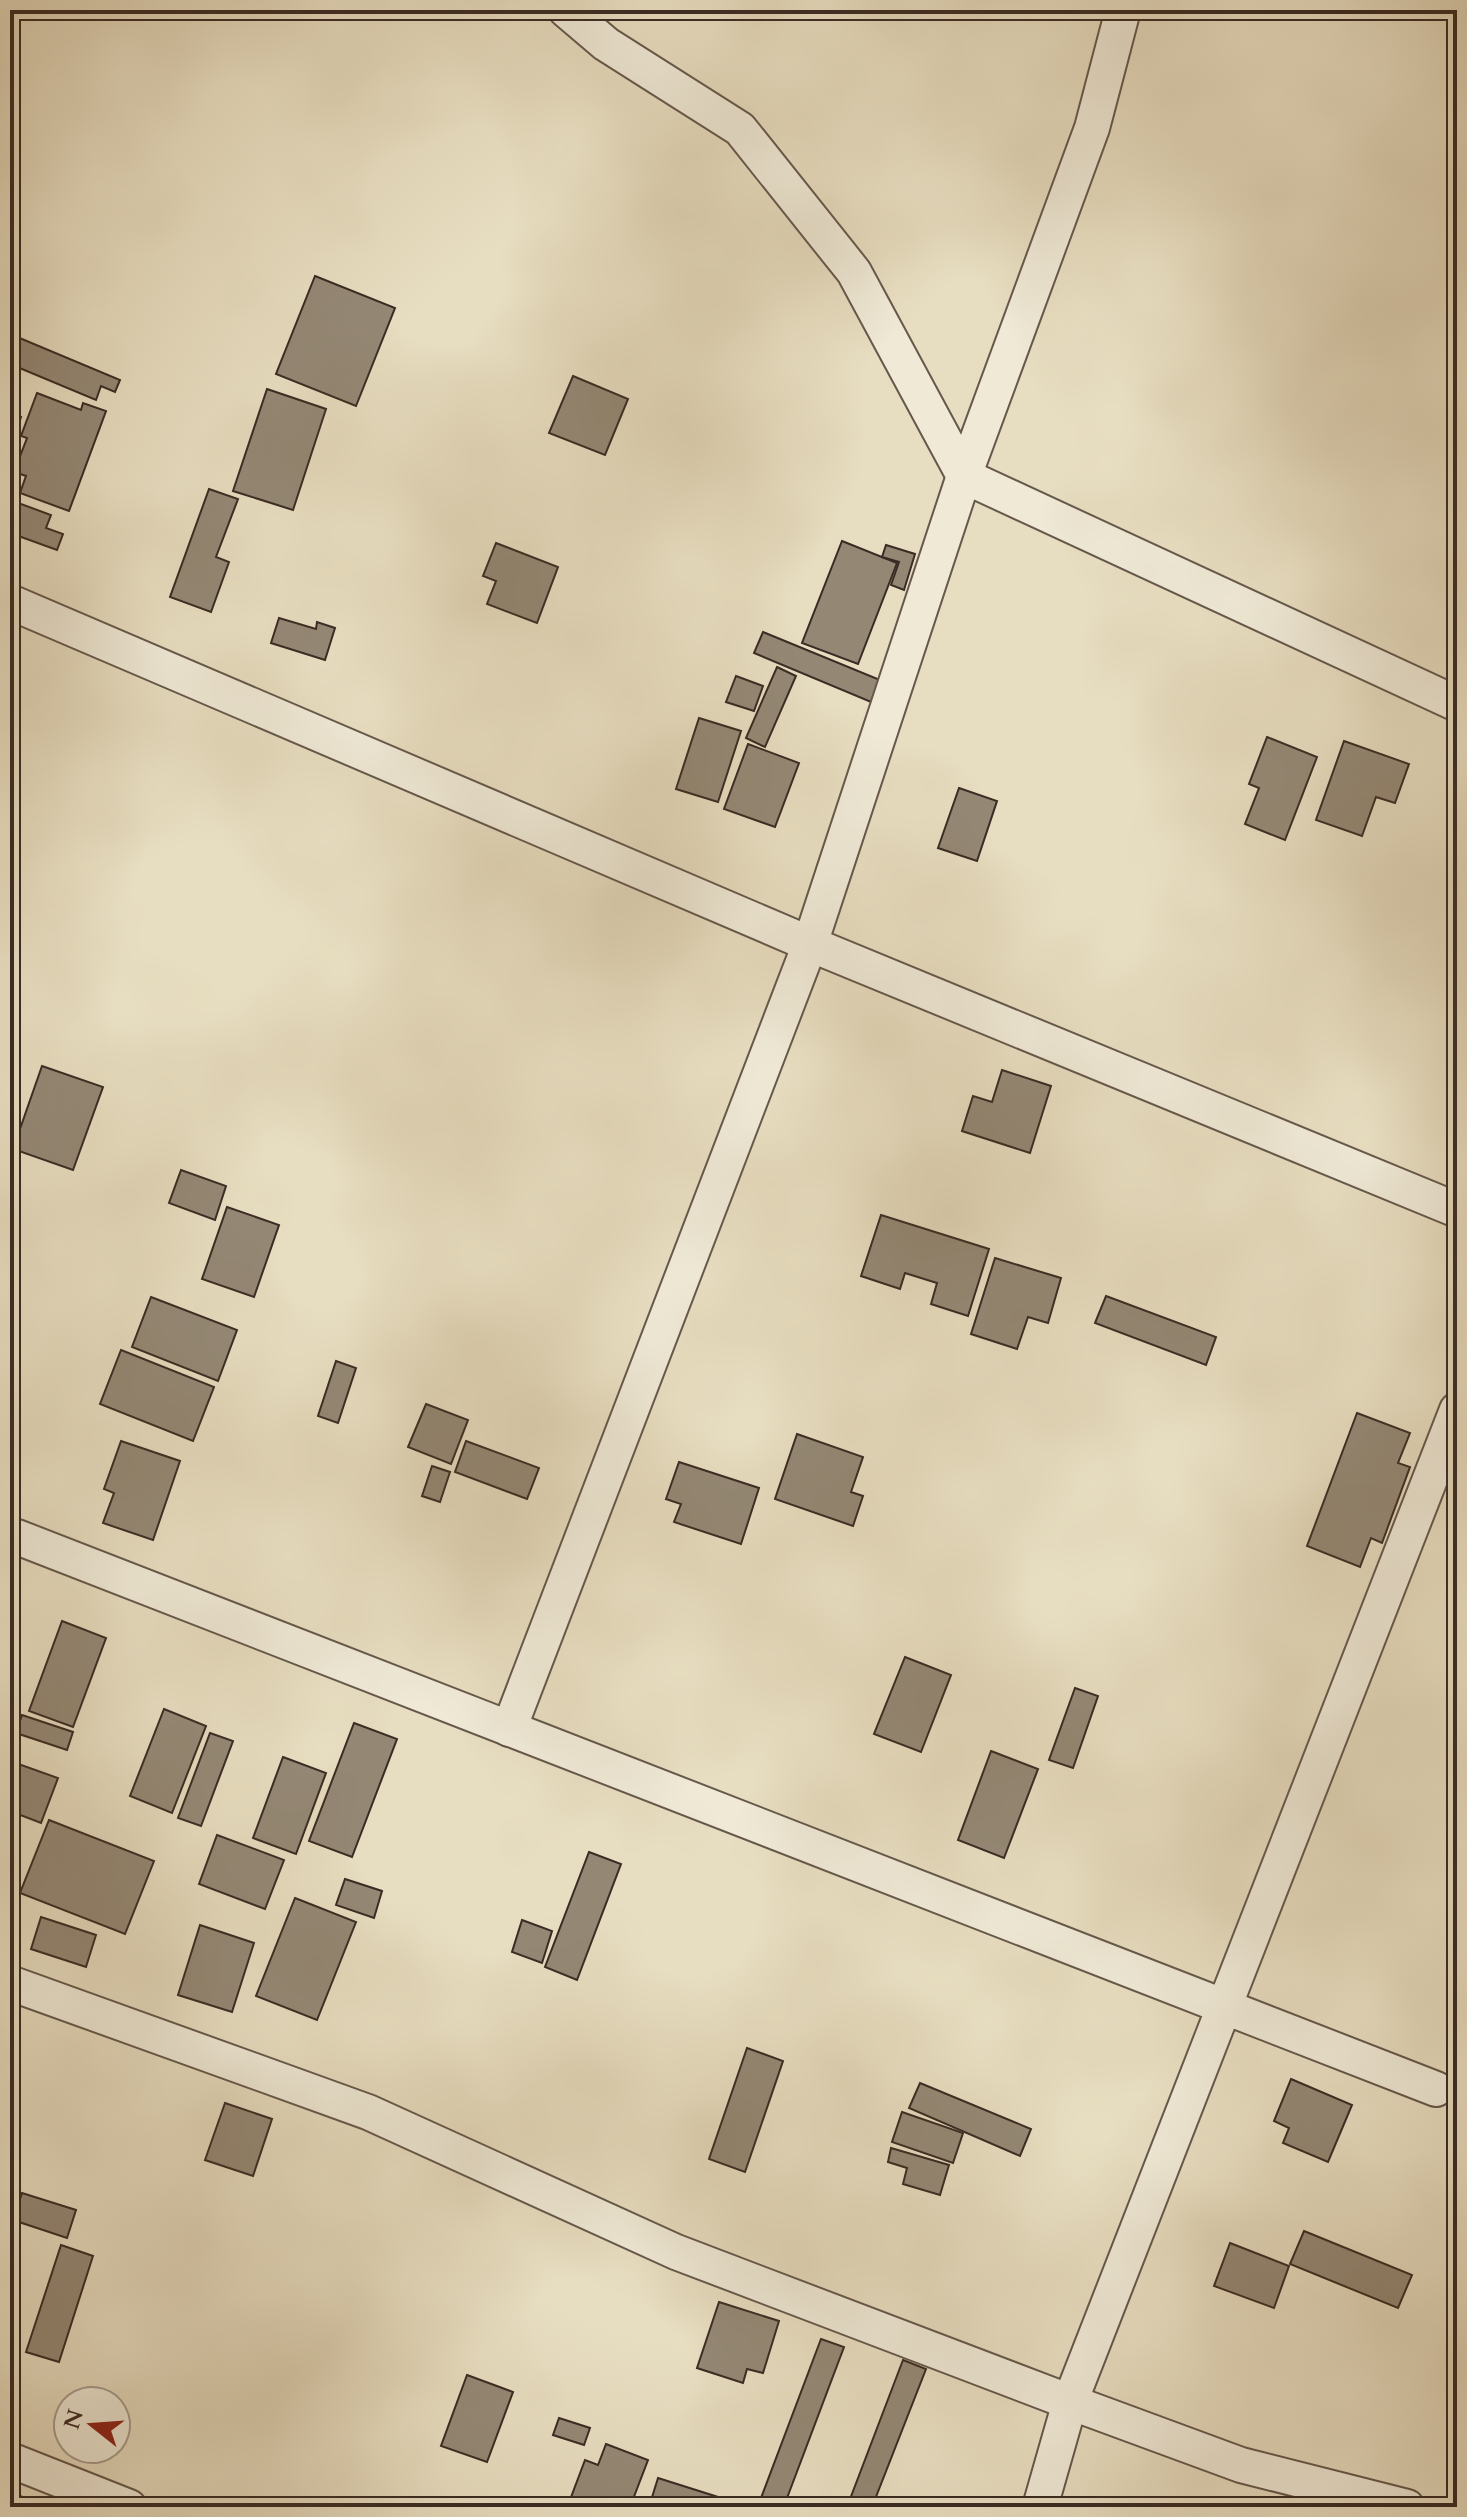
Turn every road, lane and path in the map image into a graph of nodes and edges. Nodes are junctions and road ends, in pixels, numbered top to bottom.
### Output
1 (566, 10) edge
2 (1123, 10) edge
3 (964, 476) junction
4 (10, 602) edge
5 (1457, 704) edge
6 (810, 944) junction
7 (1457, 1210) edge
8 (1457, 1410) edge
9 (17, 1537) dead end
10 (509, 1729) junction
11 (10, 1983) edge
12 (1224, 2006) junction
13 (1436, 2089) dead end
14 (1070, 2402) junction
15 (10, 2460) edge
16 (129, 2507) edge
17 (1040, 2507) edge
18 (1407, 2507) edge

1 - 3 street
2 - 3 street
3 - 5 street
3 - 6 street
4 - 6 street
6 - 7 street
6 - 10 street
8 - 12 street
9 - 10 street
10 - 12 street
11 - 14 street
12 - 13 street
12 - 14 street
14 - 17 street
14 - 18 street
15 - 16 street

